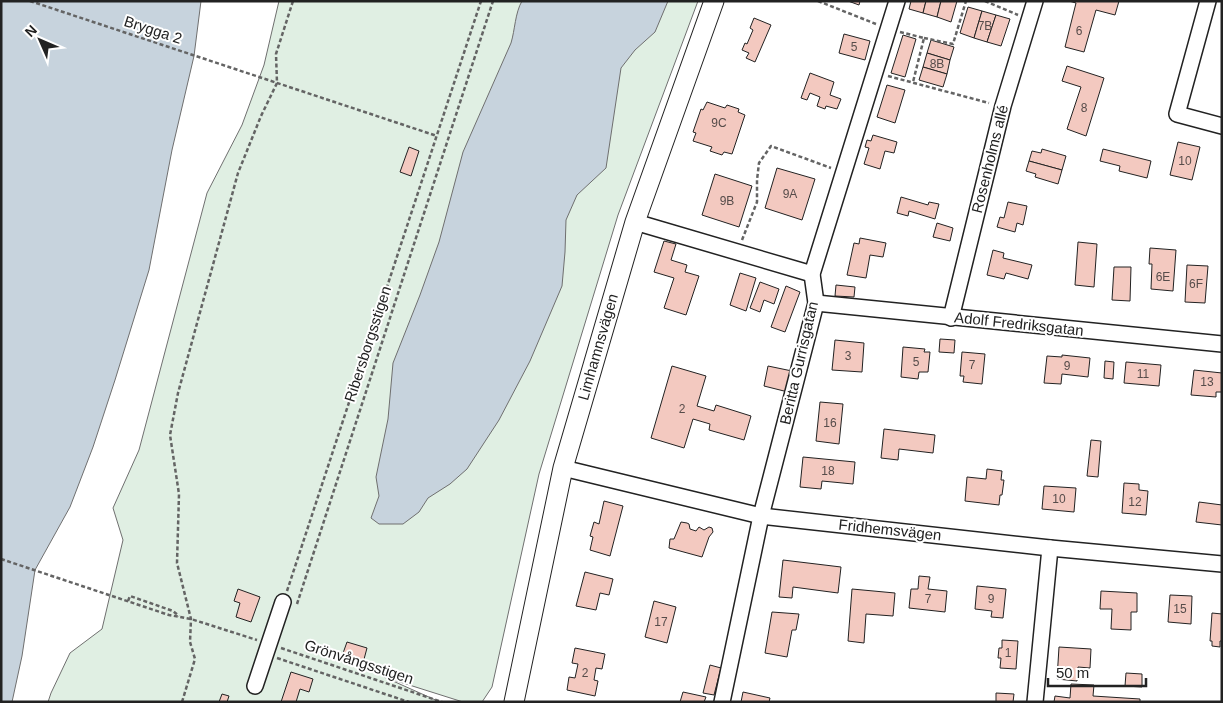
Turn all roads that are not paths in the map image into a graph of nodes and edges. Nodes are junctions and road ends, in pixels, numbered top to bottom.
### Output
1 (714, 1) edge
2 (897, 1) edge
3 (1035, 1) edge
4 (1208, 1) edge
5 (1222, 126) edge
6 (635, 222) junction
7 (812, 274) junction
8 (816, 303) junction
9 (951, 318) junction
10 (1222, 344) edge
11 (563, 468) junction
12 (761, 516) junction
13 (1050, 548) junction
14 (1222, 564) edge
15 (289, 607) road end
16 (255, 686) dead end
17 (514, 702) edge
18 (722, 702) edge
19 (1035, 702) edge

1 - 6 main road, Limhamnsvägen
2 - 7 street, Beritta Gurrisgatan
3 - 9 street, Rosenholms allé
4 - 5 street
6 - 7 street
6 - 11 main road, Limhamnsvägen
7 - 8 street, Beritta Gurrisgatan
8 - 9 street, Adolf Fredriksgatan
8 - 12 street, Beritta Gurrisgatan
9 - 10 street, Adolf Fredriksgatan
11 - 12 street, Fridhemsvägen
11 - 17 main road, Limhamnsvägen
12 - 13 street, Fridhemsvägen
12 - 18 street, Beritta Gurrisgatan
13 - 14 street, Fridhemsvägen
13 - 19 street
15 - 16 street

